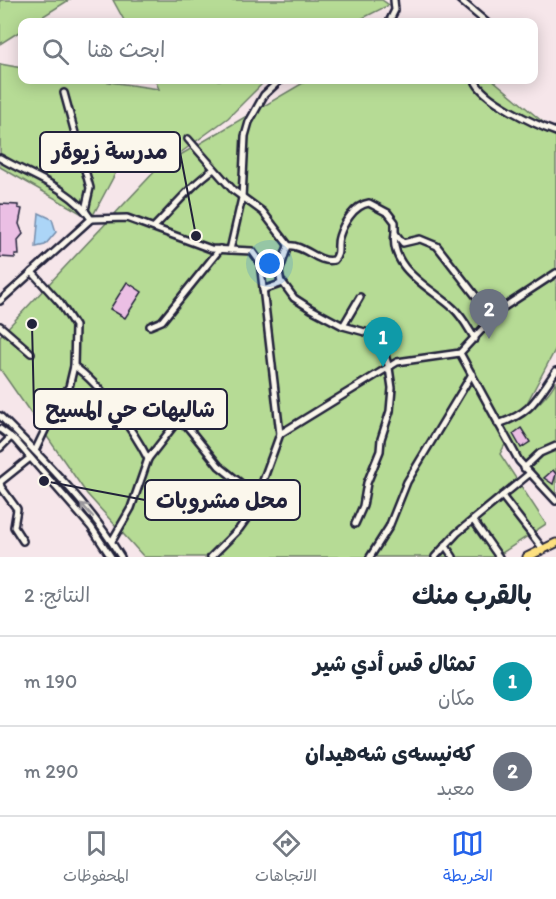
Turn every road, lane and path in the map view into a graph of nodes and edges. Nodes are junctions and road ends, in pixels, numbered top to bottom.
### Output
1 (394, 0) edge
2 (460, 0) edge
3 (391, 18) edge
4 (481, 18) edge
5 (276, 84) edge
6 (476, 84) edge
7 (64, 93) dead end
8 (556, 132) edge
9 (188, 139) dead end
10 (0, 158) edge
11 (214, 169) junction
12 (242, 198) junction
13 (85, 210) junction
14 (91, 219) junction
15 (154, 227) junction
16 (395, 233) junction
17 (289, 246) junction
18 (220, 249) junction
19 (230, 250) junction
20 (32, 272) junction
21 (556, 273) edge
22 (281, 283) junction
23 (263, 290) junction
24 (360, 297) dead end
25 (0, 301) edge
26 (492, 317) junction
27 (0, 326) edge
28 (150, 326) dead end
29 (343, 326) junction
30 (475, 339) junction
31 (31, 353) dead end
32 (460, 353) junction
33 (74, 366) junction
34 (389, 368) junction
35 (556, 371) edge
36 (472, 374) junction
37 (0, 416) edge
38 (498, 424) junction
39 (0, 429) edge
40 (280, 434) junction
41 (11, 436) junction
42 (556, 446) edge
43 (0, 448) edge
44 (35, 451) junction
45 (30, 458) junction
46 (148, 459) junction
47 (524, 468) junction
48 (529, 474) junction
49 (502, 496) junction
50 (258, 497) junction
51 (556, 501) edge
52 (473, 520) junction
53 (355, 524) dead end
54 (23, 541) dead end
55 (112, 541) junction
56 (556, 543) edge
57 (445, 545) junction
58 (543, 549) junction
59 (111, 557) edge
60 (121, 557) edge
61 (211, 557) edge
62 (370, 557) edge
63 (435, 557) edge
64 (453, 557) edge
65 (499, 557) edge
66 (527, 557) edge

1 - 3 street
2 - 4 street
5 - 12 street
6 - 8 street
7 - 13 street
9 - 11 street
10 - 13 street
11 - 12 street
11 - 15 street
12 - 17 street
12 - 19 street
13 - 14 street
14 - 15 street
14 - 20 street
15 - 18 street
16 - 17 street
16 - 26 street
16 - 30 street
17 - 22 street
18 - 19 street
18 - 28 street
19 - 23 street
20 - 25 street
20 - 33 street
21 - 26 street
22 - 23 street
22 - 29 street
23 - 40 street
24 - 29 street
26 - 30 street
27 - 31 street
29 - 34 street
30 - 32 street
32 - 34 street
32 - 36 street
33 - 44 street
33 - 46 street
34 - 40 street
34 - 53 street
35 - 38 street
36 - 38 street
36 - 62 street
37 - 44 street
38 - 47 street
39 - 41 street
40 - 50 street
41 - 43 street
41 - 45 street
42 - 47 street
55 -> 44 street
45 - 54 street
45 - 59 street
46 - 50 street
46 - 55 street
47 - 48 street
48 - 49 street
48 - 51 street
49 - 52 street
49 - 58 street
50 - 61 street
52 - 57 street
52 - 65 street
55 - 60 street
56 - 58 main road
57 - 63 street
57 - 64 street
58 - 66 main road

